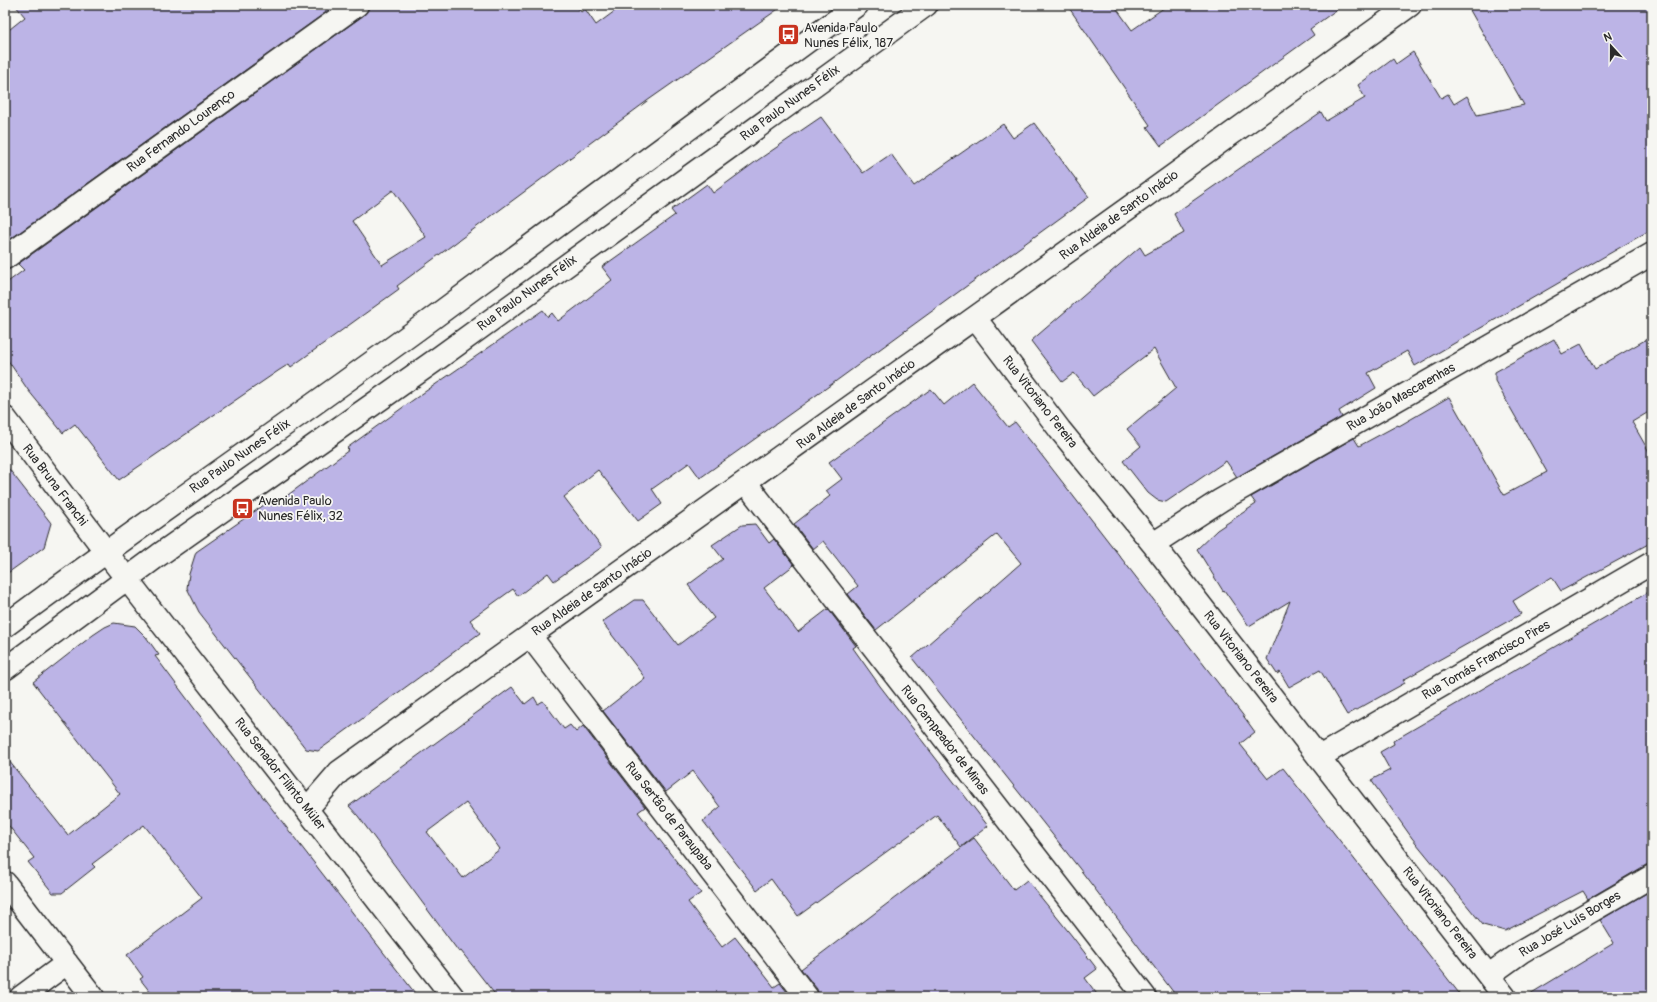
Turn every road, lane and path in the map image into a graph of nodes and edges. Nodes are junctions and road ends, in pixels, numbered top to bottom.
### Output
1 (357, 5) edge
2 (857, 5) edge
3 (926, 5) edge
4 (1410, 5) edge
5 (1652, 254) edge
6 (5, 258) edge
7 (975, 318) junction
8 (5, 418) edge
9 (746, 483) junction
10 (1153, 544) junction
11 (106, 551) junction
12 (1652, 563) edge
13 (126, 578) junction
14 (5, 626) edge
15 (530, 636) junction
16 (5, 669) edge
17 (1319, 757) junction
18 (307, 809) junction
19 (1652, 876) edge
20 (5, 883) edge
21 (67, 963) junction
22 (1489, 975) junction
23 (21, 997) edge
24 (93, 997) edge
25 (453, 997) edge
26 (807, 997) edge
27 (1145, 997) edge
28 (1505, 997) edge

1 - 6 street, Rua Fernando Lourenço
2 - 11 street, Rua Paulo Nunes Félix
3 - 13 street, Rua Paulo Nunes Félix
4 - 7 street, Rua Aldeia de Santo Inácio
5 - 10 street, Rua João Mascarenhas
7 - 9 street, Rua Aldeia de Santo Inácio
7 - 10 street, Rua Vitoriano Pereira
8 - 11 street, Rua Bruna Franchi
9 - 15 street, Rua Aldeia de Santo Inácio
9 - 27 street, Rua Campeador de Minas
10 - 17 street, Rua Vitoriano Pereira
11 - 13 street, Rua Senador Filinto Müler
11 - 14 street, Rua Paulo Nunes Félix
12 - 17 street, Rua Tomás Francisco Pires
13 - 16 street, Rua Paulo Nunes Félix
13 - 18 street, Rua Senador Filinto Müler
15 - 18 street, Rua Aldeia de Santo Inácio
15 - 26 street, Rua Sertão de Paraupaba
17 - 22 street, Rua Vitoriano Pereira
18 - 25 street, Rua Senador Filinto Müler
19 - 22 street, Rua José Luís Borges
20 - 21 street
21 - 23 street
21 - 24 street
22 - 28 street, Rua Vitoriano Pereira

